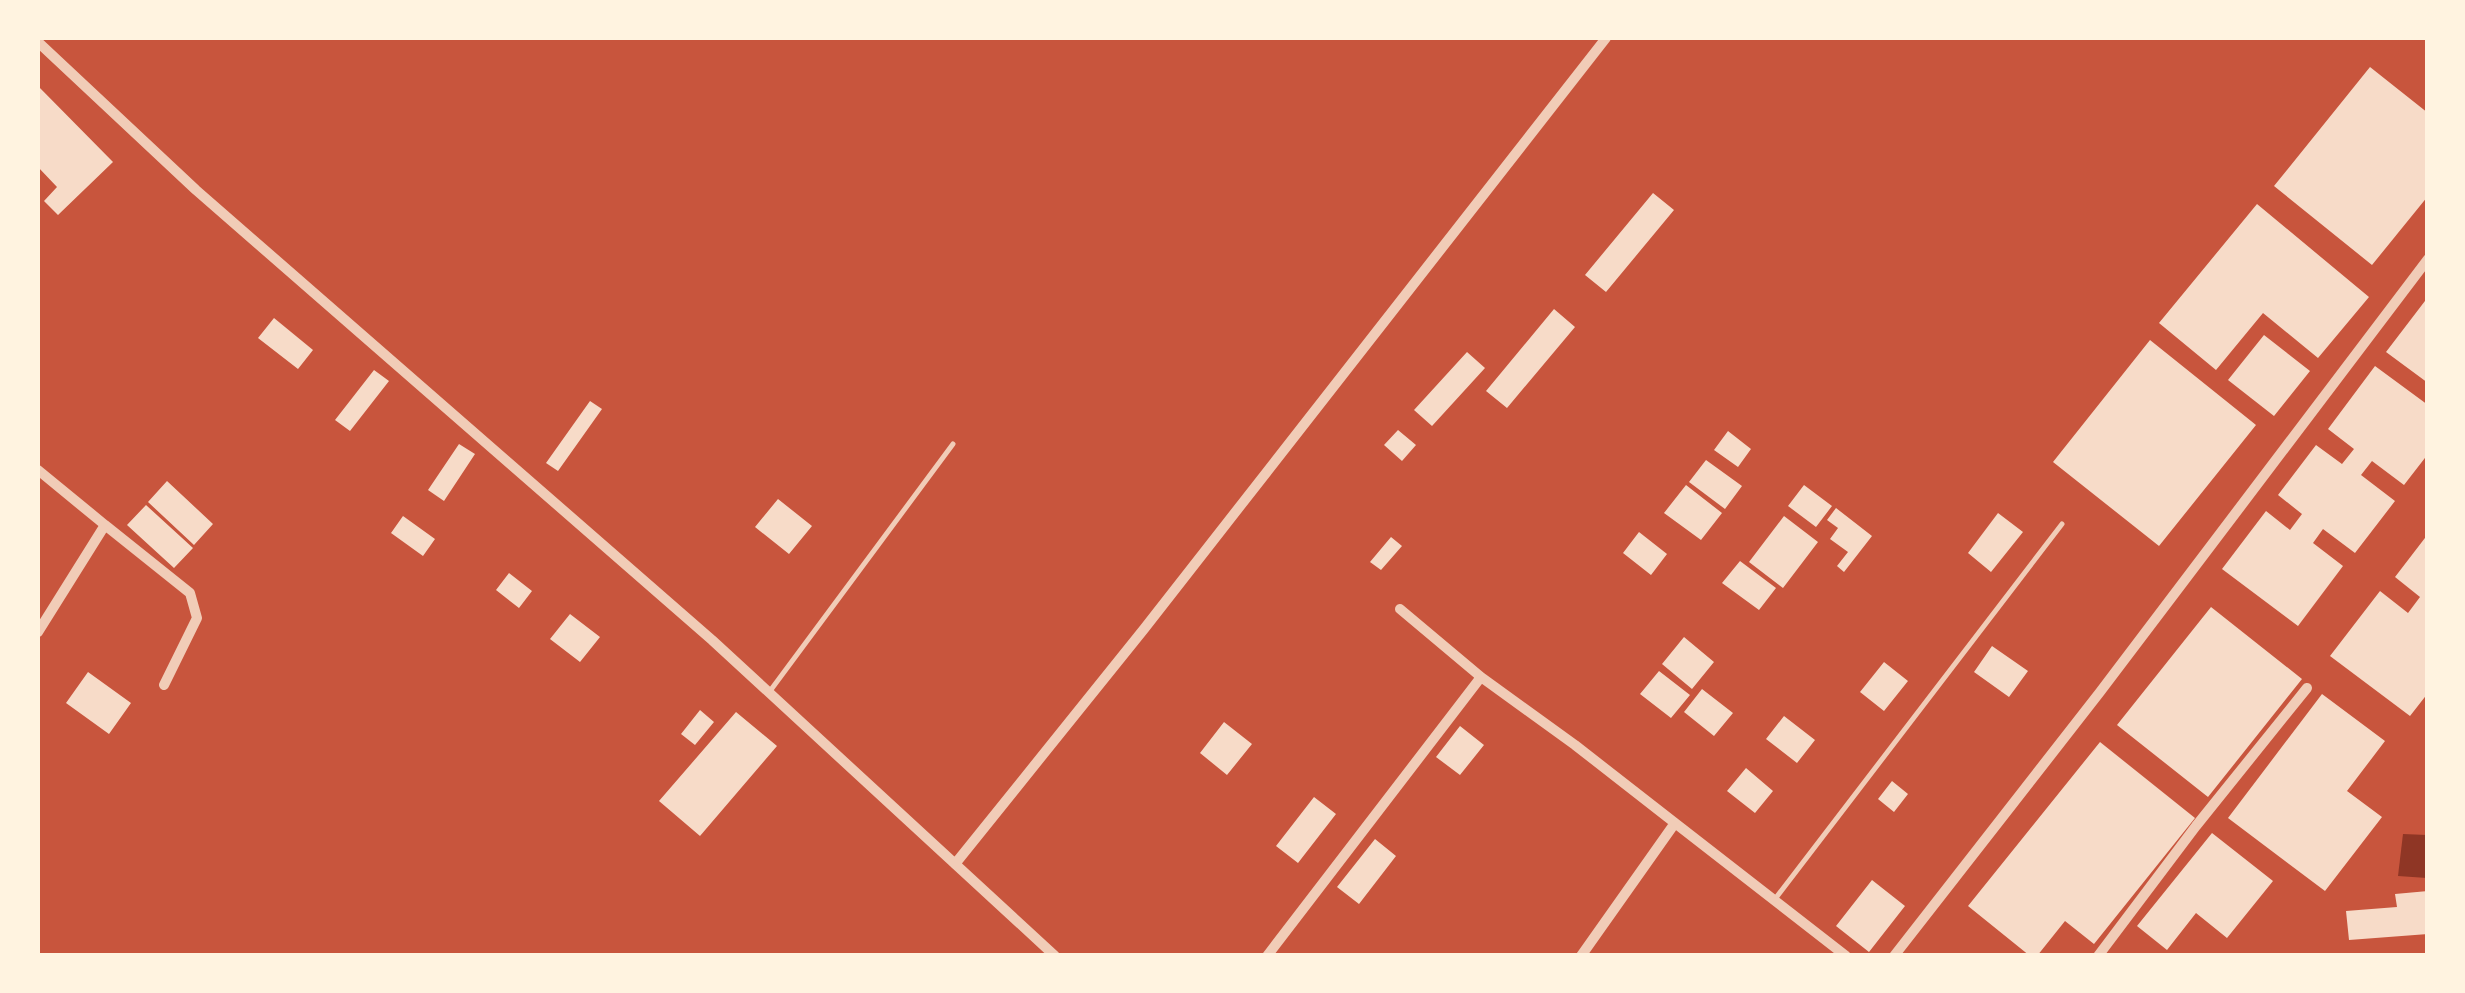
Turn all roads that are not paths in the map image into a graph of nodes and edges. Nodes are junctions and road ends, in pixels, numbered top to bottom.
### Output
1 (1606, 38) edge
2 (38, 42) edge
3 (2428, 259) edge
4 (953, 444) dead end
5 (38, 470) edge
6 (2062, 524) dead end
7 (104, 525) junction
8 (1400, 608) dead end
9 (38, 632) edge
10 (1482, 677) junction
11 (164, 684) dead end
12 (2308, 688) dead end
13 (769, 693) junction
14 (1674, 823) junction
15 (955, 864) junction
16 (1774, 901) junction
17 (1056, 956) edge
18 (1267, 956) edge
19 (1581, 956) edge
20 (1846, 956) edge
21 (1894, 956) edge
22 (2098, 956) edge

1 - 15 street
2 - 13 street
3 - 21 street
4 - 13 lane
5 - 7 street
6 - 16 lane
7 - 9 street
7 - 11 street
8 - 10 street
10 - 14 street
10 - 18 street
12 - 22 street
13 - 15 street
14 - 16 street
14 - 19 street
15 - 17 street
16 - 20 street

